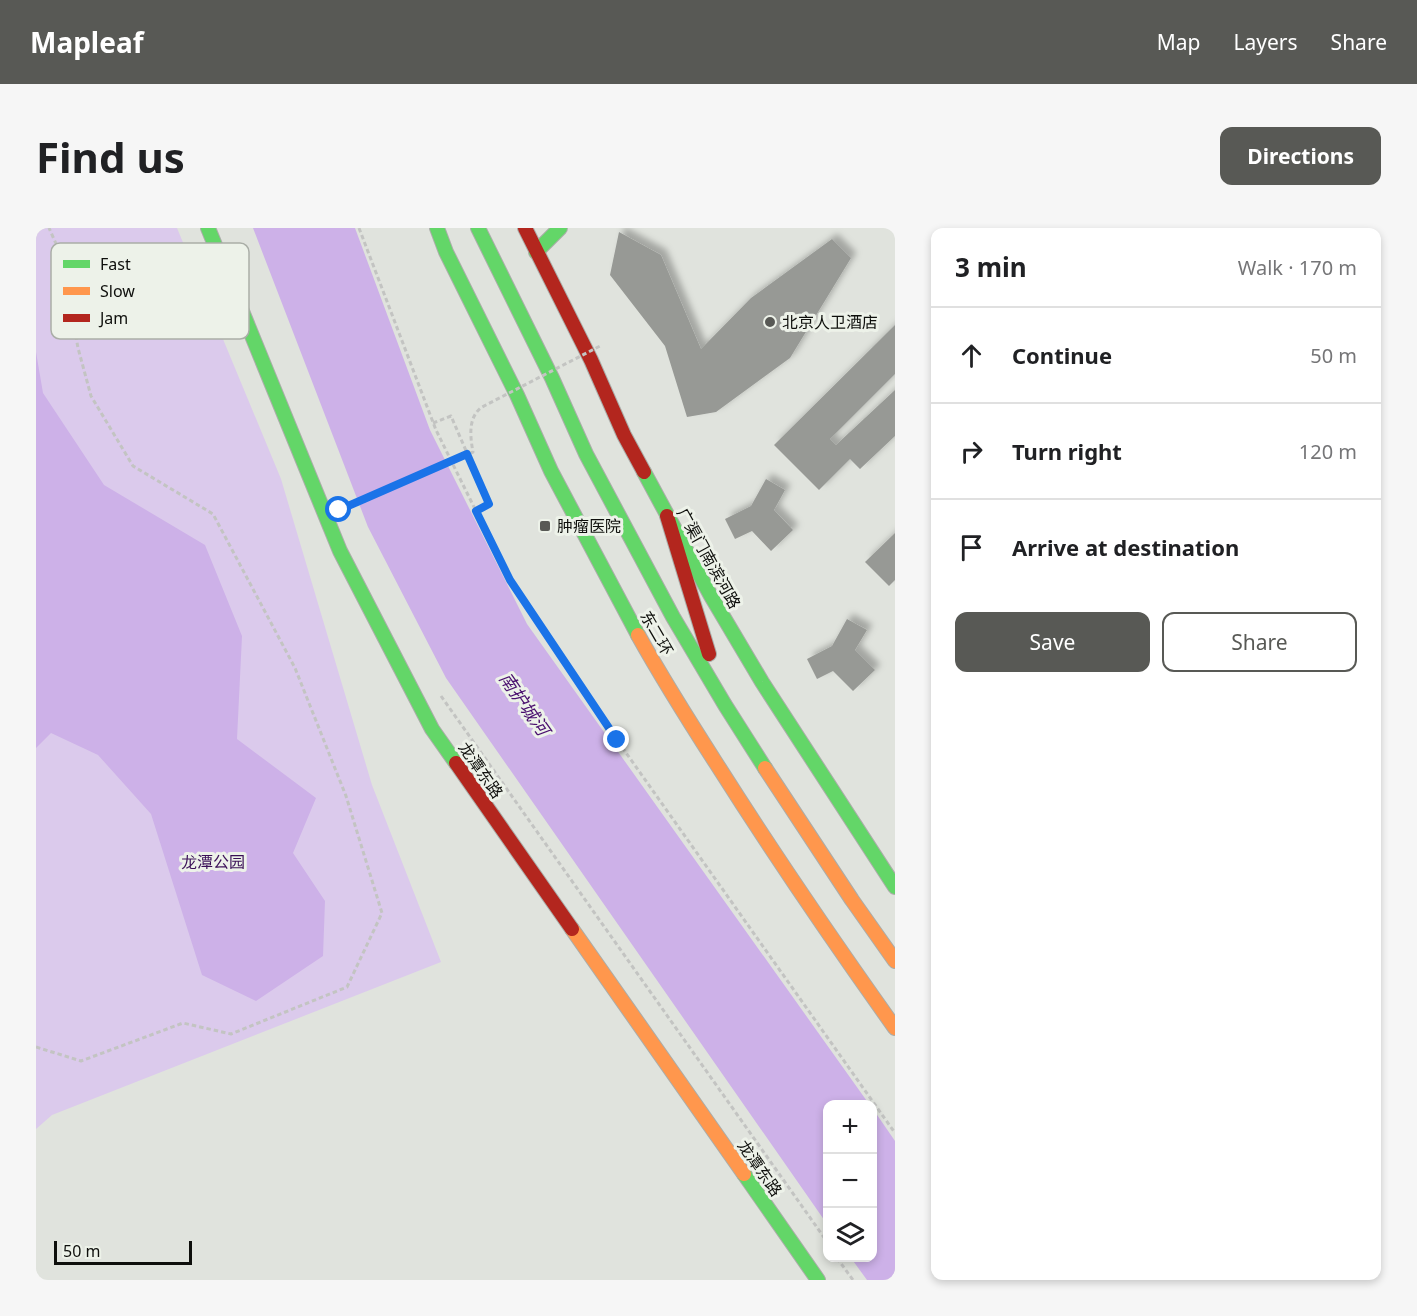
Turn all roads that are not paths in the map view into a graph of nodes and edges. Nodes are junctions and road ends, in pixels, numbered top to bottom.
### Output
1 (208, 228) edge
2 (436, 228) edge
3 (478, 228) edge
4 (525, 228) edge
5 (560, 228) edge
6 (214, 243) edge
7 (536, 252) junction
8 (249, 328) edge
9 (667, 516) junction
10 (725, 705) junction
11 (895, 887) edge
12 (895, 961) edge
13 (895, 1028) edge
14 (818, 1280) edge

1 - 6 main road, 龙潭东路
2 - 13 main road, 东二环
3 - 10 main road, 东二环
4 - 7 main road, 广渠门南滨河路
5 - 7 main road
7 - 9 main road, 广渠门南滨河路
8 - 14 main road, 龙潭东路
9 - 10 main road
9 - 11 main road, 广渠门南滨河路
10 - 12 main road, 东二环

